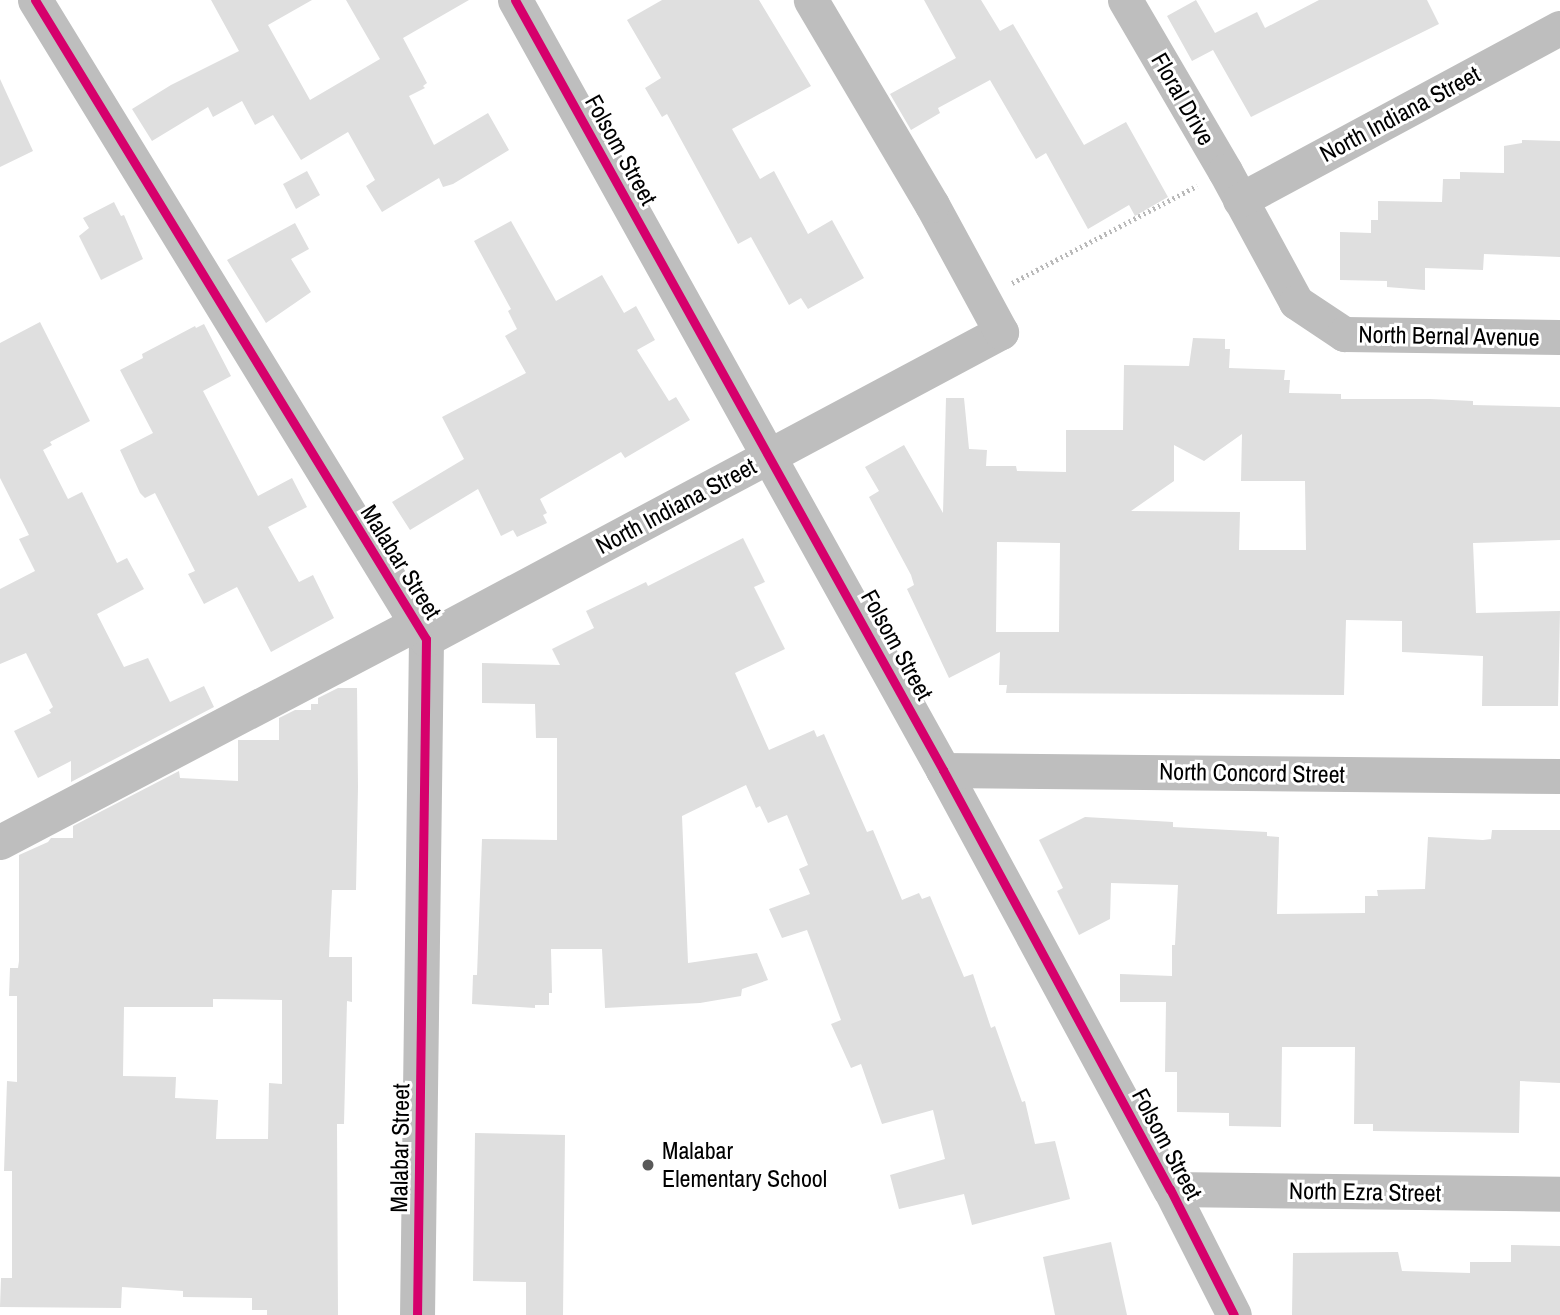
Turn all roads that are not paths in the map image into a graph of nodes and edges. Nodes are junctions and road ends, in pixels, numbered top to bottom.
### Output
1 (35, 0) edge
2 (515, 0) edge
3 (811, 0) edge
4 (1125, 0) edge
5 (1560, 28) edge
6 (1233, 185) junction
7 (1560, 337) edge
8 (770, 455) junction
9 (421, 632) junction
10 (943, 770) junction
11 (1560, 776) edge
12 (0, 842) edge
13 (1170, 1189) junction
14 (1560, 1194) edge
15 (417, 1315) edge
16 (1234, 1315) edge

1 - 9 street, Malabar Street
2 - 8 street, Folsom Street
3 - 8 street, North Indiana Street
4 - 6 street, Floral Drive
5 - 6 street, North Indiana Street
6 - 7 street, North Bernal Avenue
8 - 9 street, North Indiana Street
8 - 10 street, Folsom Street
9 - 12 street, North Indiana Street
9 - 15 street, Malabar Street
10 - 11 street, North Concord Street
10 - 13 street, Folsom Street
13 - 14 street, North Ezra Street
13 - 16 street, Folsom Street

